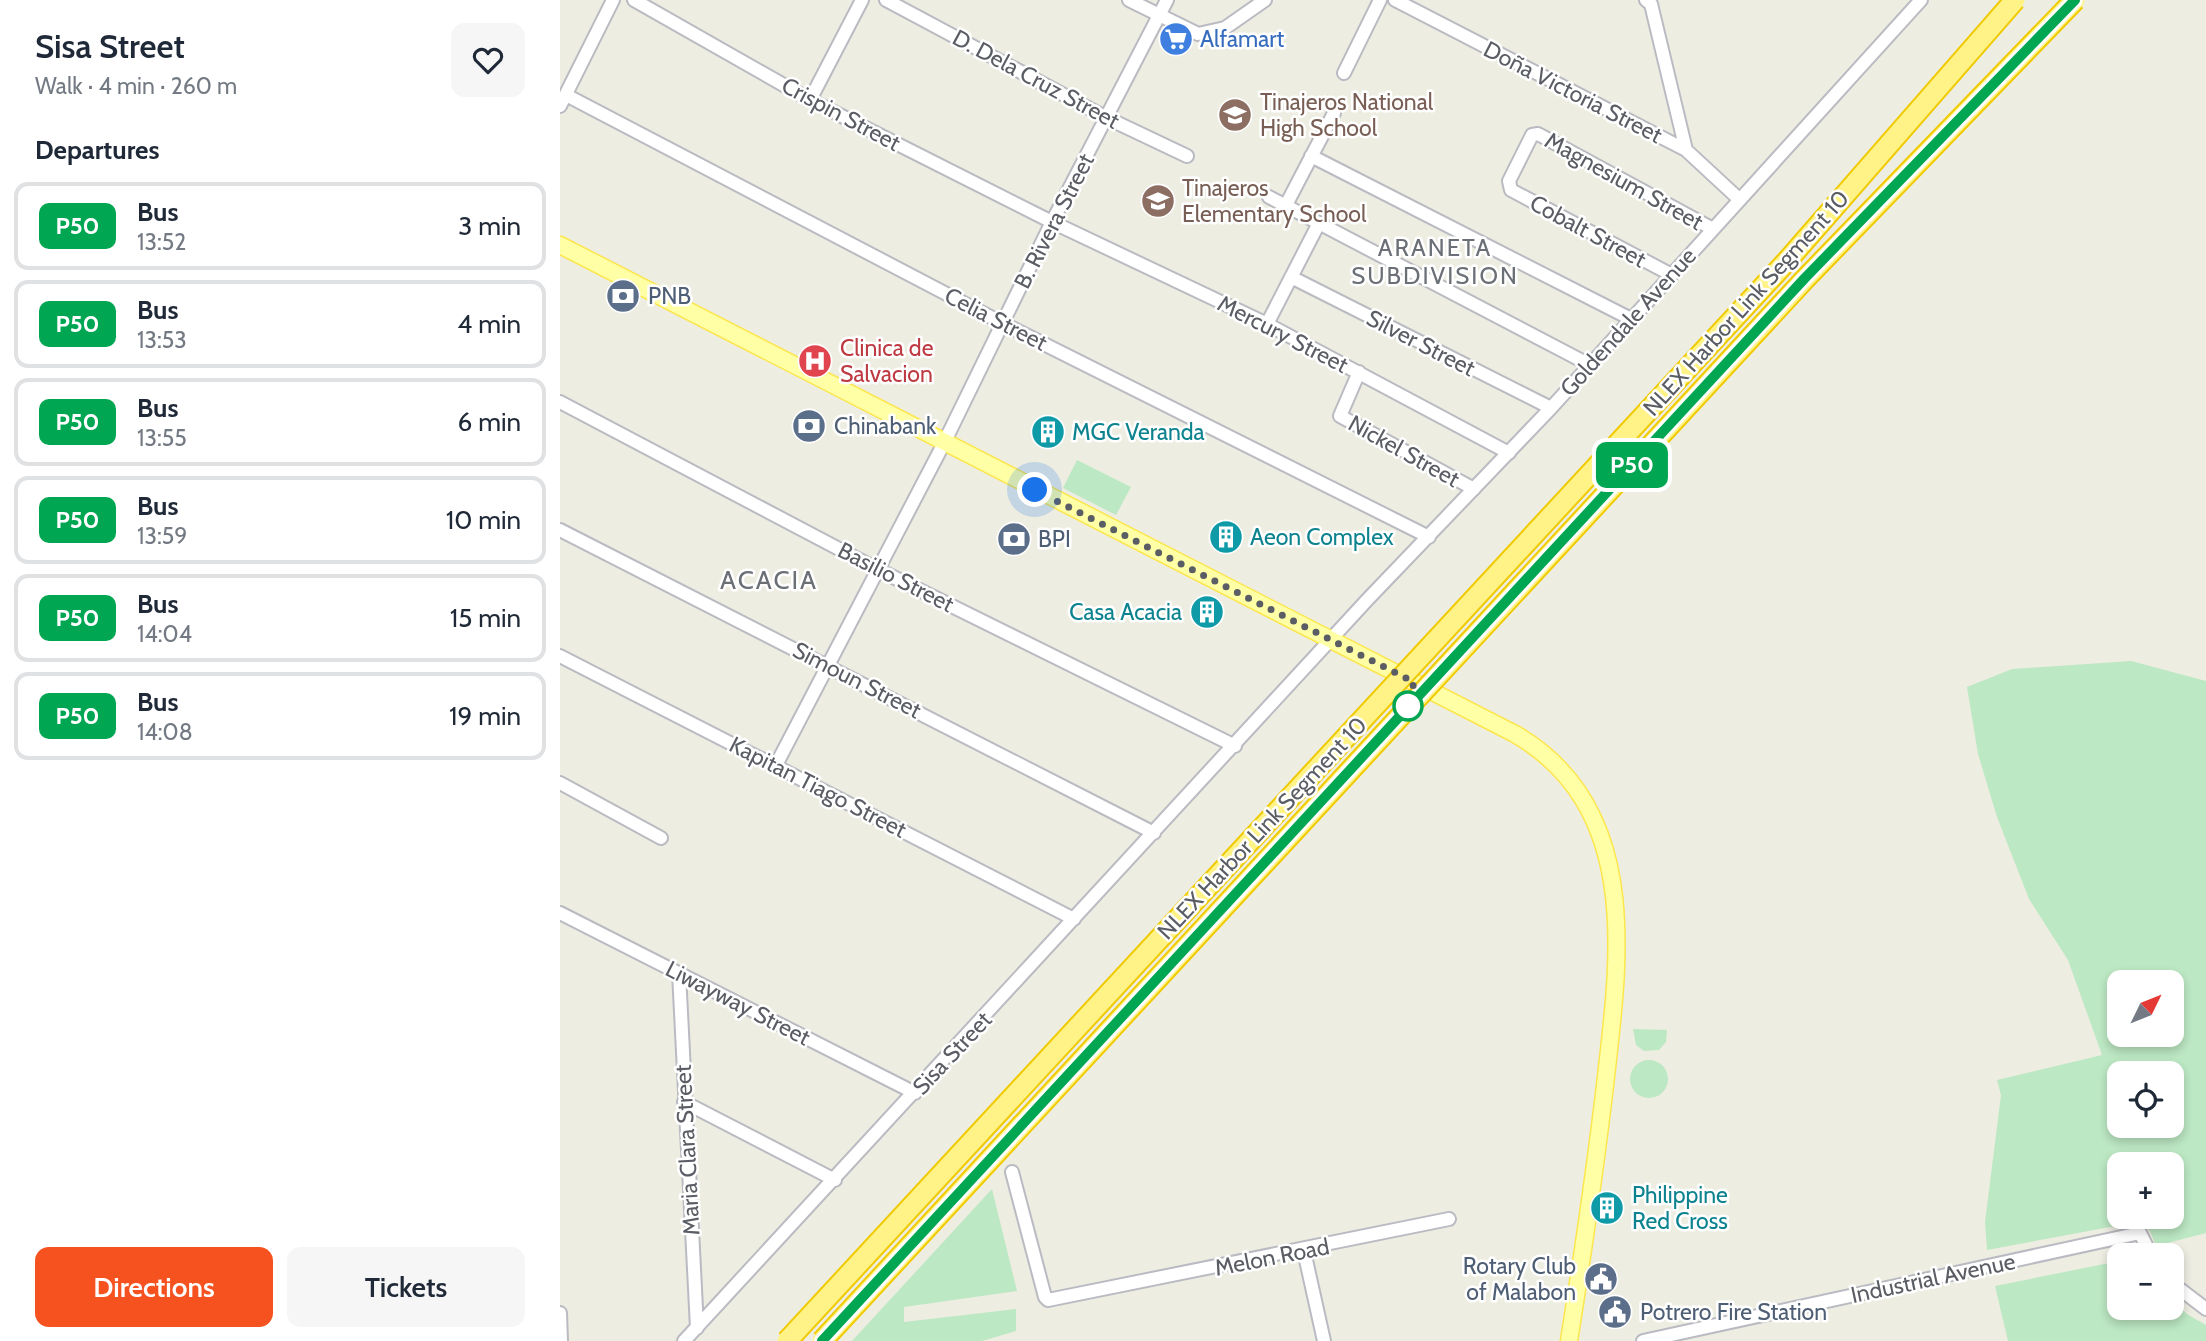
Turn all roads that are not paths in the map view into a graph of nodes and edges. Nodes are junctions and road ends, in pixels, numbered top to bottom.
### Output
1 (613, 0) edge
2 (634, 0) edge
3 (862, 0) edge
4 (886, 0) edge
5 (1129, 0) edge
6 (1167, 0) edge
7 (1265, 0) edge
8 (1380, 0) edge
9 (1395, 0) edge
10 (1646, 0) edge
11 (1921, 0) edge
12 (2015, 0) edge
13 (2075, 0) edge
14 (1160, 16) junction
15 (1344, 73) dead end
16 (563, 100) edge
17 (810, 100) junction
18 (1334, 113) dead end
19 (1107, 118) junction
20 (1686, 150) junction
21 (1188, 156) dead end
22 (1311, 156) junction
23 (1507, 186) joint
24 (1269, 197) dead end
25 (1740, 200) junction
26 (1286, 205) junction
27 (1052, 222) junction
28 (1319, 223) junction
29 (1713, 229) junction
30 (560, 245) edge
31 (1670, 274) junction
32 (1291, 277) junction
33 (1631, 319) junction
34 (1002, 323) junction
35 (1267, 324) junction
36 (1590, 365) junction
37 (1359, 372) junction
38 (560, 402) edge
39 (1551, 408) junction
40 (944, 443) junction
41 (1509, 453) junction
42 (1474, 489) junction
43 (560, 530) edge
44 (1429, 537) junction
45 (877, 569) junction
46 (1331, 640) junction
47 (560, 656) edge
48 (829, 665) junction
49 (1235, 746) junction
50 (776, 765) junction
51 (560, 783) edge
52 (1154, 833) junction
53 (661, 838) dead end
54 (560, 913) edge
55 (1074, 919) junction
56 (679, 973) junction
57 (915, 1093) junction
58 (684, 1102) junction
59 (1013, 1172) dead end
60 (835, 1180) junction
61 (1449, 1219) dead end
62 (2145, 1243) edge
63 (1304, 1251) junction
64 (2184, 1292) edge
65 (2206, 1309) edge
66 (560, 1313) edge
67 (697, 1328) junction
68 (561, 1341) edge
69 (684, 1341) edge
70 (787, 1341) edge
71 (822, 1341) edge
72 (1324, 1341) edge
73 (1569, 1341) edge
74 (1643, 1341) edge

1 - 16 street
2 - 17 street, Crispin Street
3 - 17 street
4 - 19 street, D. Dela Cruz Street
5 - 14 street
6 - 14 street, B. Rivera Street
7 - 14 street
8 - 15 street
9 - 20 street, Doña Victoria Street
10 - 20 street
11 - 25 street, Goldendale Avenue
12 - 70 highway, NLEX Harbor Link Segment 10, bridge
13 - 71 highway, NLEX Harbor Link Segment 10, bridge
14 - 19 street, B. Rivera Street
16 - 34 street, Celia Street
17 - 27 street, Crispin Street
18 - 22 street
19 - 21 street, D. Dela Cruz Street
19 - 27 street, B. Rivera Street
20 - 25 street, Doña Victoria Street
22 - 26 street
22 - 33 street
23 - 29 street, Magnesium Street
23 - 31 street, Cobalt Street
24 - 26 street
25 - 29 street, Goldendale Avenue
26 - 28 street
27 - 34 street, B. Rivera Street
27 - 35 street, Mercury Street
28 - 32 street
28 - 36 street
29 - 31 street, Goldendale Avenue
30 - 40 main road
31 - 33 street, Goldendale Avenue
32 - 35 street
32 - 39 street, Silver Street
33 - 36 street, Goldendale Avenue
34 - 40 street, B. Rivera Street
34 - 44 street, Celia Street
35 - 37 street, Mercury Street
36 - 39 street, Goldendale Avenue
37 - 41 street, Mercury Street
37 - 42 street, Nickel Street
38 - 45 street, Basilio Street
39 - 41 street, Goldendale Avenue
40 - 45 street, B. Rivera Street
40 - 46 main road
41 - 42 street, Goldendale Avenue
42 - 44 street, Goldendale Avenue
43 - 48 street, Simoun Street
44 - 46 street, Goldendale Avenue
45 - 48 street, B. Rivera Street
45 - 49 street, Basilio Street
46 - 49 street, Sisa Street
46 - 73 main road
47 - 50 street, Kapitan Tiago Street
48 - 50 street, B. Rivera Street
48 - 52 street, Simoun Street
49 - 52 street, Sisa Street
50 - 55 street, Kapitan Tiago Street
51 - 53 street
52 - 55 street, Sisa Street
54 - 56 street, Liwayway Street
55 - 57 street, Sisa Street
56 - 57 street, Liwayway Street
56 - 58 street, Maria Clara Street
57 - 60 street, Sisa Street
58 - 60 street
58 - 67 street, Maria Clara Street
59 - 63 street, Melon Road
60 - 67 street, Sisa Street
61 - 63 street, Melon Road
62 - 74 street, Industrial Avenue
63 - 72 street
64 - 65 street
66 - 68 street
67 - 69 street, Sisa Street

